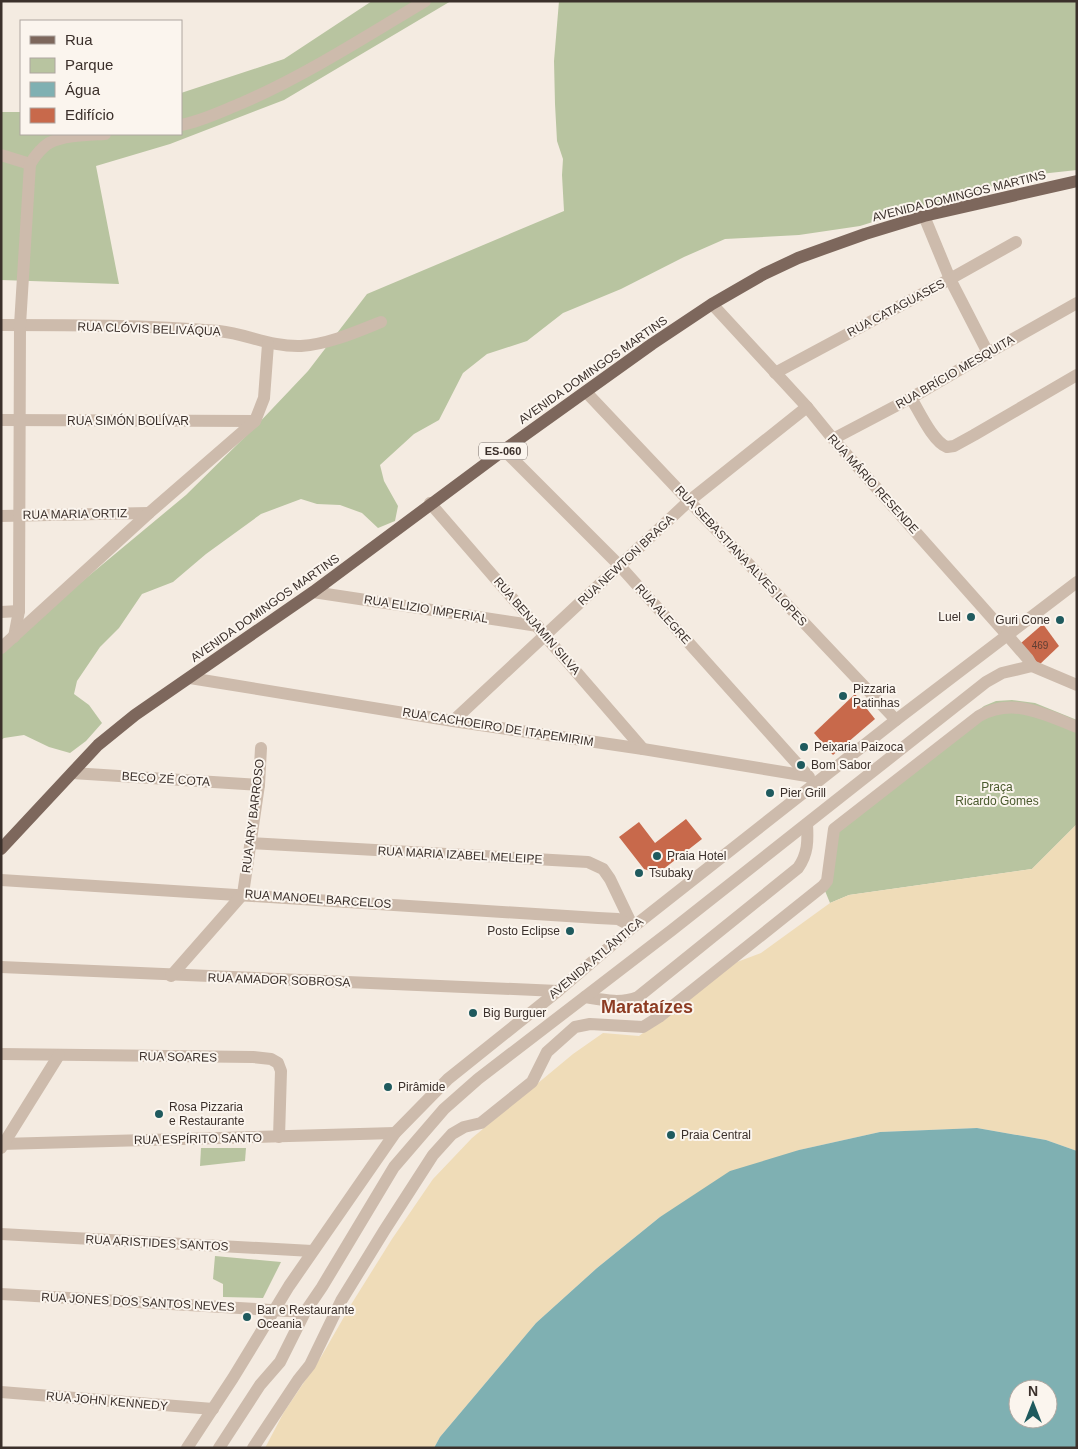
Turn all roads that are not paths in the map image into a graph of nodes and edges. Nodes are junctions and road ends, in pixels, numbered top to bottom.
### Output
1 (425, 1) edge
2 (182, 125) edge
3 (96, 135) edge
4 (1, 155) edge
5 (30, 164) junction
6 (1077, 181) edge
7 (924, 216) junction
8 (1016, 242) dead end
9 (950, 280) junction
10 (1077, 303) edge
11 (712, 304) junction
12 (381, 322) dead end
13 (1, 325) edge
14 (20, 325) junction
15 (268, 344) junction
16 (988, 352) junction
17 (775, 373) junction
18 (1077, 375) edge
19 (586, 392) junction
20 (911, 398) junction
21 (807, 407) junction
22 (1, 420) edge
23 (20, 420) junction
24 (255, 421) junction
25 (833, 439) junction
26 (504, 450) junction
27 (689, 501) junction
28 (430, 503) junction
29 (149, 513) junction
30 (20, 515) junction
31 (1, 516) edge
32 (620, 566) junction
33 (1077, 582) edge
34 (314, 592) junction
35 (1, 612) edge
36 (19, 612) junction
37 (541, 631) junction
38 (1008, 636) junction
39 (14, 637) junction
40 (1, 648) edge
41 (1032, 666) junction
42 (190, 678) junction
43 (1077, 685) edge
44 (896, 720) junction
45 (453, 721) junction
46 (1077, 728) edge
47 (261, 748) dead end
48 (643, 749) junction
49 (72, 773) junction
50 (812, 780) junction
51 (259, 785) junction
52 (806, 824) junction
53 (250, 843) junction
54 (1, 849) edge
55 (1, 880) edge
56 (243, 894) junction
57 (633, 927) junction
58 (1, 967) edge
59 (171, 976) junction
60 (558, 991) junction
61 (585, 997) junction
62 (1, 1054) edge
63 (59, 1055) junction
64 (395, 1133) junction
65 (279, 1137) junction
66 (2, 1145) edge
67 (1, 1234) edge
68 (312, 1252) junction
69 (1, 1294) edge
70 (274, 1310) junction
71 (305, 1312) junction
72 (1, 1392) edge
73 (213, 1409) junction
74 (188, 1448) edge
75 (219, 1448) edge
76 (253, 1448) edge

1 - 2 street
3 - 5 street
4 - 5 street
5 - 14 street
6 - 7 main road, AVENIDA DOMINGOS MARTINS / ES-060
7 - 9 street
7 - 11 main road, AVENIDA DOMINGOS MARTINS / ES-060
8 - 9 street, RUA CATAGUASES
9 - 16 street
9 - 17 street, RUA CATAGUASES
10 - 16 street, RUA BRÍCIO MESQUITA
11 - 17 street, RUA MÁRIO RESENDE
11 - 19 main road, AVENIDA DOMINGOS MARTINS / ES-060
12 - 15 street, RUA CLÓVIS BELIVÁQUA
13 - 14 street, RUA CLÓVIS BELIVÁQUA
14 - 15 street, RUA CLÓVIS BELIVÁQUA
14 - 23 street
15 - 24 street
16 - 20 street, RUA BRÍCIO MESQUITA
17 - 21 street, RUA MÁRIO RESENDE
18 - 20 street
19 - 26 main road, AVENIDA DOMINGOS MARTINS / ES-060
19 - 27 street, RUA SEBASTIANA ALVES LOPES
20 - 25 street, RUA BRÍCIO MESQUITA
21 - 25 street, RUA MÁRIO RESENDE
21 - 27 street, RUA NEWTON BRAGA
22 - 23 street, RUA SIMÓN BOLÍVAR
23 - 24 street, RUA SIMÓN BOLÍVAR
23 - 30 street
24 - 29 street
25 - 38 street, RUA MÁRIO RESENDE
26 - 28 main road, AVENIDA DOMINGOS MARTINS / ES-060
26 - 32 street, RUA ALEGRE
27 - 32 street, RUA NEWTON BRAGA
27 - 44 street, RUA SEBASTIANA ALVES LOPES
28 - 34 main road, AVENIDA DOMINGOS MARTINS / ES-060
28 - 37 street, RUA BENJAMIN SILVA
29 - 30 street, RUA MARIA ORTIZ
29 - 39 street
30 - 31 street, RUA MARIA ORTIZ
30 - 36 street
32 - 37 street, RUA NEWTON BRAGA
32 - 50 street, RUA ALEGRE
33 - 38 street, AVENIDA ATLÂNTICA
34 - 37 street, RUA ELIZIO IMPERIAL
34 - 42 main road, AVENIDA DOMINGOS MARTINS / ES-060
35 - 36 street
36 - 39 street
37 - 45 street, RUA NEWTON BRAGA
37 - 48 street, RUA BENJAMIN SILVA
38 - 41 street, RUA MÁRIO RESENDE
38 - 44 street, AVENIDA ATLÂNTICA
39 - 40 street
41 - 43 street
41 - 52 street, AVENIDA ATLÂNTICA
42 - 45 street, RUA CACHOEIRO DE ITAPEMIRIM
42 - 49 main road, AVENIDA DOMINGOS MARTINS / ES-060
44 - 50 street, AVENIDA ATLÂNTICA
45 - 48 street, RUA CACHOEIRO DE ITAPEMIRIM
46 - 76 street
47 - 51 street, RUA ARY BARROSO
48 - 50 street, RUA CACHOEIRO DE ITAPEMIRIM
49 - 51 street, BECO ZÉ COTA
49 - 54 main road, AVENIDA DOMINGOS MARTINS / ES-060
50 - 57 street, AVENIDA ATLÂNTICA
51 - 53 street, RUA ARY BARROSO
52 - 61 street, AVENIDA ATLÂNTICA
52 - 61 street
53 - 56 street, RUA ARY BARROSO
53 - 57 street, RUA MARIA IZABEL MELEIPE
55 - 56 street, RUA MANOEL BARCELOS
56 - 57 street, RUA MANOEL BARCELOS
56 - 59 street
57 - 60 street, AVENIDA ATLÂNTICA
58 - 59 street, RUA AMADOR SOBROSA
59 - 60 street, RUA AMADOR SOBROSA
60 - 64 street, AVENIDA ATLÂNTICA
61 - 71 street, AVENIDA ATLÂNTICA
62 - 63 street, RUA SOARES
63 - 65 street, RUA SOARES
63 - 66 street
64 - 65 street, RUA ESPÍRITO SANTO
64 - 68 street, AVENIDA ATLÂNTICA
65 - 66 street, RUA ESPÍRITO SANTO
67 - 68 street, RUA ARISTIDES SANTOS
68 - 70 street, AVENIDA ATLÂNTICA
69 - 70 street, RUA JONES DOS SANTOS NEVES
70 - 71 street, RUA JONES DOS SANTOS NEVES
70 - 73 street, AVENIDA ATLÂNTICA
71 - 75 street, AVENIDA ATLÂNTICA
72 - 73 street, RUA JOHN KENNEDY
73 - 74 street, AVENIDA ATLÂNTICA

